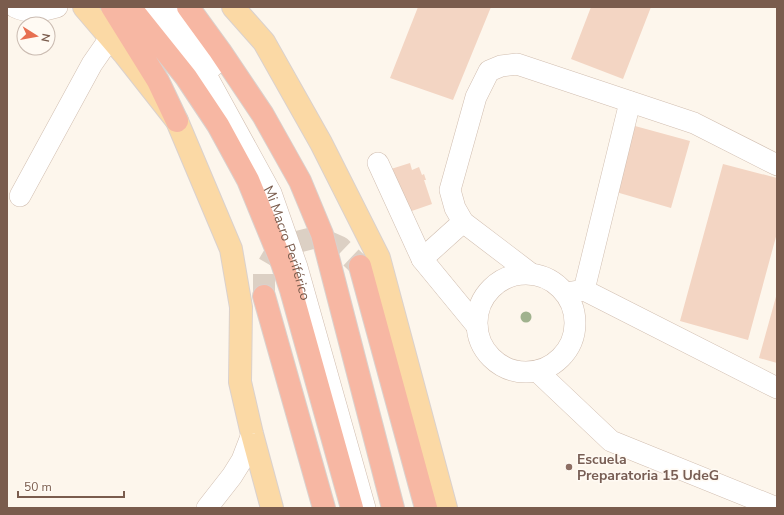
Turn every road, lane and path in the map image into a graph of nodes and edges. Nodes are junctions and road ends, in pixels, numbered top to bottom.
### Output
1 (15, 7) edge
2 (57, 7) edge
3 (84, 7) edge
4 (112, 7) edge
5 (130, 7) edge
6 (150, 7) edge
7 (171, 7) edge
8 (188, 7) edge
9 (233, 7) edge
10 (110, 38) junction
11 (630, 102) junction
12 (177, 121) junction
13 (378, 163) dead end
14 (777, 165) edge
15 (20, 196) dead end
16 (463, 222) junction
17 (422, 259) junction
18 (360, 266) tunnel mouth
19 (530, 273) junction
20 (575, 292) junction
21 (264, 296) tunnel mouth
22 (477, 326) junction
23 (537, 371) junction
24 (777, 388) edge
25 (252, 434) junction
26 (207, 508) edge
27 (272, 508) edge
28 (324, 508) edge
29 (352, 508) edge
30 (365, 508) edge
31 (379, 508) edge
32 (393, 508) edge
33 (426, 508) edge
34 (446, 508) edge
35 (777, 508) edge

1 - 2 street
3 - 10 main road
4 - 12 highway
5 - 29 highway
6 - 30 street, Mi Macro Periférico
7 - 31 street, Mi Macro Periférico
8 - 32 highway
9 - 34 main road
10 - 12 main road
10 - 15 street
11 - 14 street
11 - 16 street
11 - 20 street
12 - 25 main road
13 - 17 street
16 - 17 street
16 - 19 street
17 - 22 street
18 - 33 highway
19 - 20 street
19 - 22 street
20 - 23 street
20 - 24 street
21 - 28 highway
22 - 23 street
23 - 35 street
25 - 26 street
25 - 27 main road

